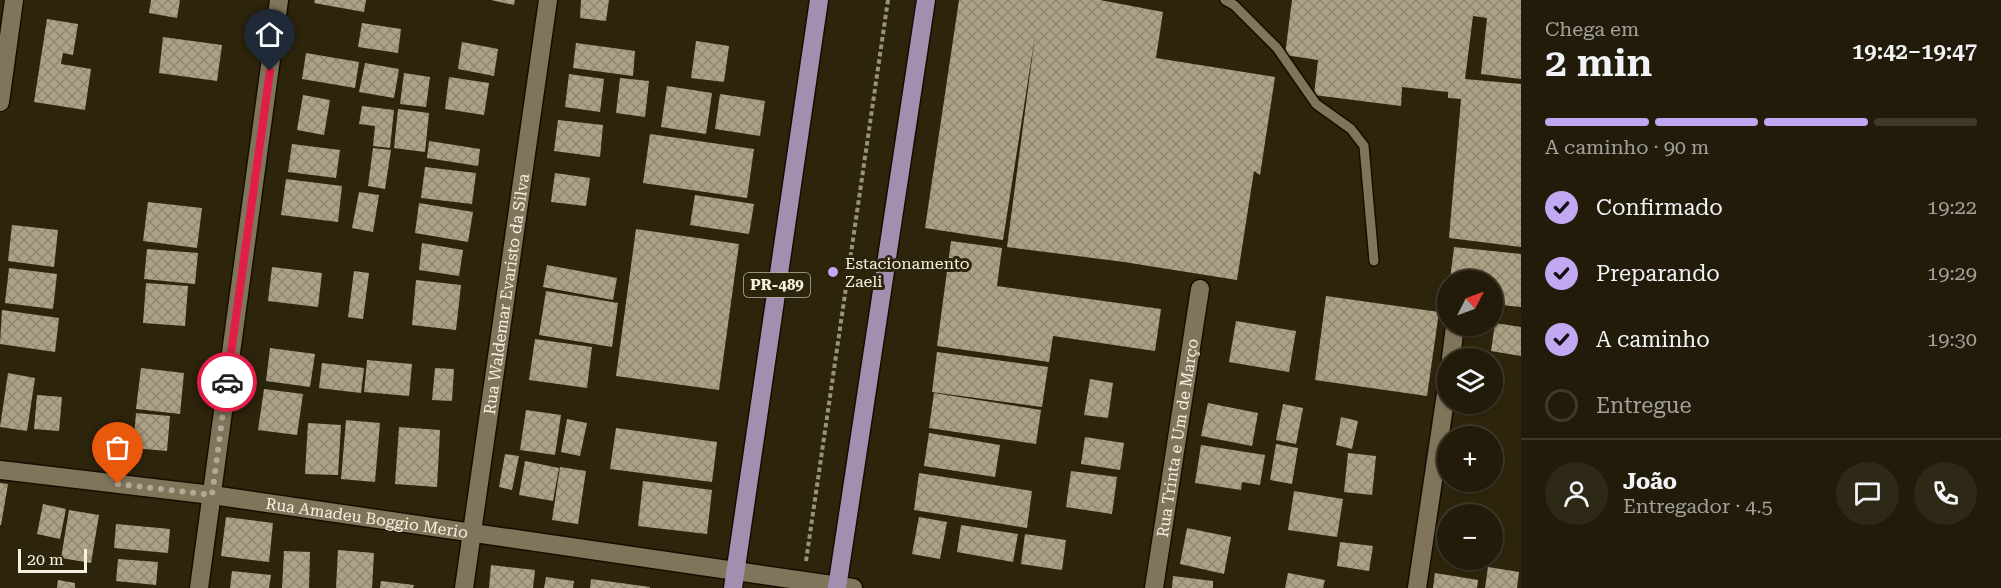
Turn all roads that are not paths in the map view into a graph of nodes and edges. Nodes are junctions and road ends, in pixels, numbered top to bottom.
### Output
1 (14, 0) edge
2 (279, 0) edge
3 (548, 0) edge
4 (819, 0) edge
5 (926, 0) edge
6 (1225, 0) edge
7 (0, 102) edge
8 (1374, 261) dead end
9 (1200, 289) dead end
10 (1443, 414) edge
11 (0, 470) edge
12 (212, 495) junction
13 (472, 532) junction
14 (734, 579) edge
15 (842, 587) edge
16 (199, 588) edge
17 (464, 588) edge
18 (1154, 588) edge
19 (1418, 588) edge

1 - 7 street
2 - 12 street
3 - 13 street, Rua Waldemar Evaristo da Silva
4 - 14 main road, PR-489
5 - 15 main road
6 - 8 lane
9 - 18 street, Rua Trinta e Um de Março
10 - 19 street
11 - 12 street, Rua Amadeu Boggio Merio
12 - 13 street, Rua Amadeu Boggio Merio
12 - 16 street
13 - 14 street, Rua Amadeu Boggio Merio
13 - 17 street, Rua Waldemar Evaristo da Silva
14 - 15 street, Rua Amadeu Boggio Merio

